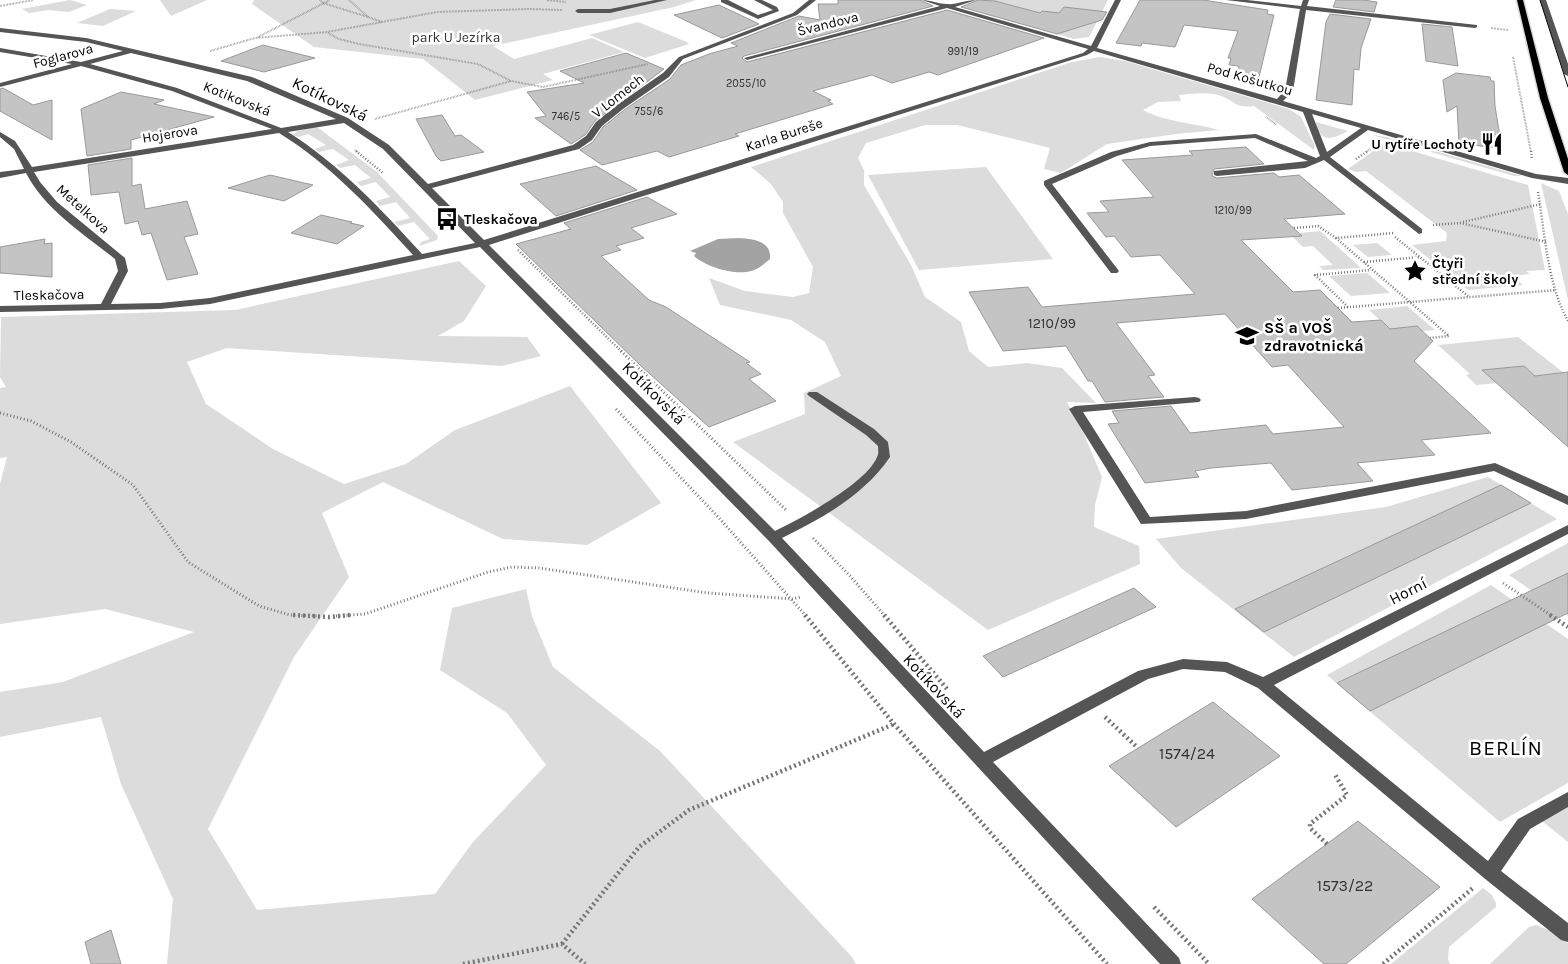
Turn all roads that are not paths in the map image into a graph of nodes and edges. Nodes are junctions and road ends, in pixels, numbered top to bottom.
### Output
1 (664, 0) edge
2 (725, 0) edge
3 (757, 0) edge
4 (813, 0) edge
5 (925, 0) edge
6 (973, 0) edge
7 (1118, 0) edge
8 (1229, 0) edge
9 (1306, 0) edge
10 (1520, 0) edge
11 (1543, 0) edge
12 (947, 6) junction
13 (1303, 8) junction
14 (578, 11) road end
15 (1475, 26) dead end
16 (0, 30) edge
17 (1093, 49) junction
18 (0, 50) edge
19 (132, 50) junction
20 (747, 58) dead end
21 (81, 64) junction
22 (1568, 74) edge
23 (0, 85) edge
24 (1279, 101) junction
25 (1306, 109) junction
26 (349, 122) junction
27 (1368, 127) junction
28 (280, 130) junction
29 (0, 134) edge
30 (1325, 157) junction
31 (1316, 161) junction
32 (31, 170) junction
33 (1568, 172) edge
34 (1217, 173) dead end
35 (0, 175) edge
36 (1568, 181) edge
37 (427, 187) junction
38 (1416, 229) road end
39 (482, 244) junction
40 (420, 257) junction
41 (1114, 271) dead end
42 (104, 308) junction
43 (0, 309) edge
44 (813, 394) dead end
45 (1195, 400) dead end
46 (1568, 501) edge
47 (1568, 529) edge
48 (773, 537) junction
49 (1263, 684) junction
50 (982, 760) junction
51 (1568, 799) edge
52 (1490, 873) junction
53 (1568, 934) edge
54 (1172, 964) edge

1 - 14 street
2 - 3 street
4 - 37 street, V Lomech
5 - 12 street, Pod Košutkou
6 - 12 street, Švandova
7 - 17 street
8 - 13 street
9 - 13 street
10 - 33 main road
11 - 22 street
12 - 17 street, Pod Košutkou
12 - 20 street, Švandova
13 - 15 street
13 - 24 street
16 - 19 street, Kotíkovská
17 - 24 street, Pod Košutkou
17 - 39 street, Karla Bureše
18 - 21 street, Kotikovská
19 - 21 street, Foglarova
19 - 26 street, Kotíkovská
21 - 23 street, Foglarova
21 - 28 street, Kotikovská
24 - 25 street, Pod Košutkou
25 - 27 street, Pod Košutkou
25 - 30 street
26 - 28 street, Hojerova
26 - 37 street, Kotíkovská
27 - 30 street
27 - 36 street, Pod Košutkou
28 - 32 street, Hojerova
28 - 40 street, Kotikovská
29 - 32 street, Metelkova
30 - 31 street
30 - 38 street
31 - 34 street
31 - 41 street
32 - 35 street, Hojerova
32 - 42 street, Metelkova
37 - 39 street, Kotíkovská
39 - 40 street, Tleskačova
39 - 48 street, Kotíkovská
40 - 42 street, Tleskačova
42 - 43 street, Tleskačova
44 - 48 street
45 - 46 street
47 - 49 street, Horní
48 - 50 street, Kotíkovská
49 - 50 street
49 - 52 street
50 - 54 street, Kotíkovská
51 - 52 street
52 - 53 street

